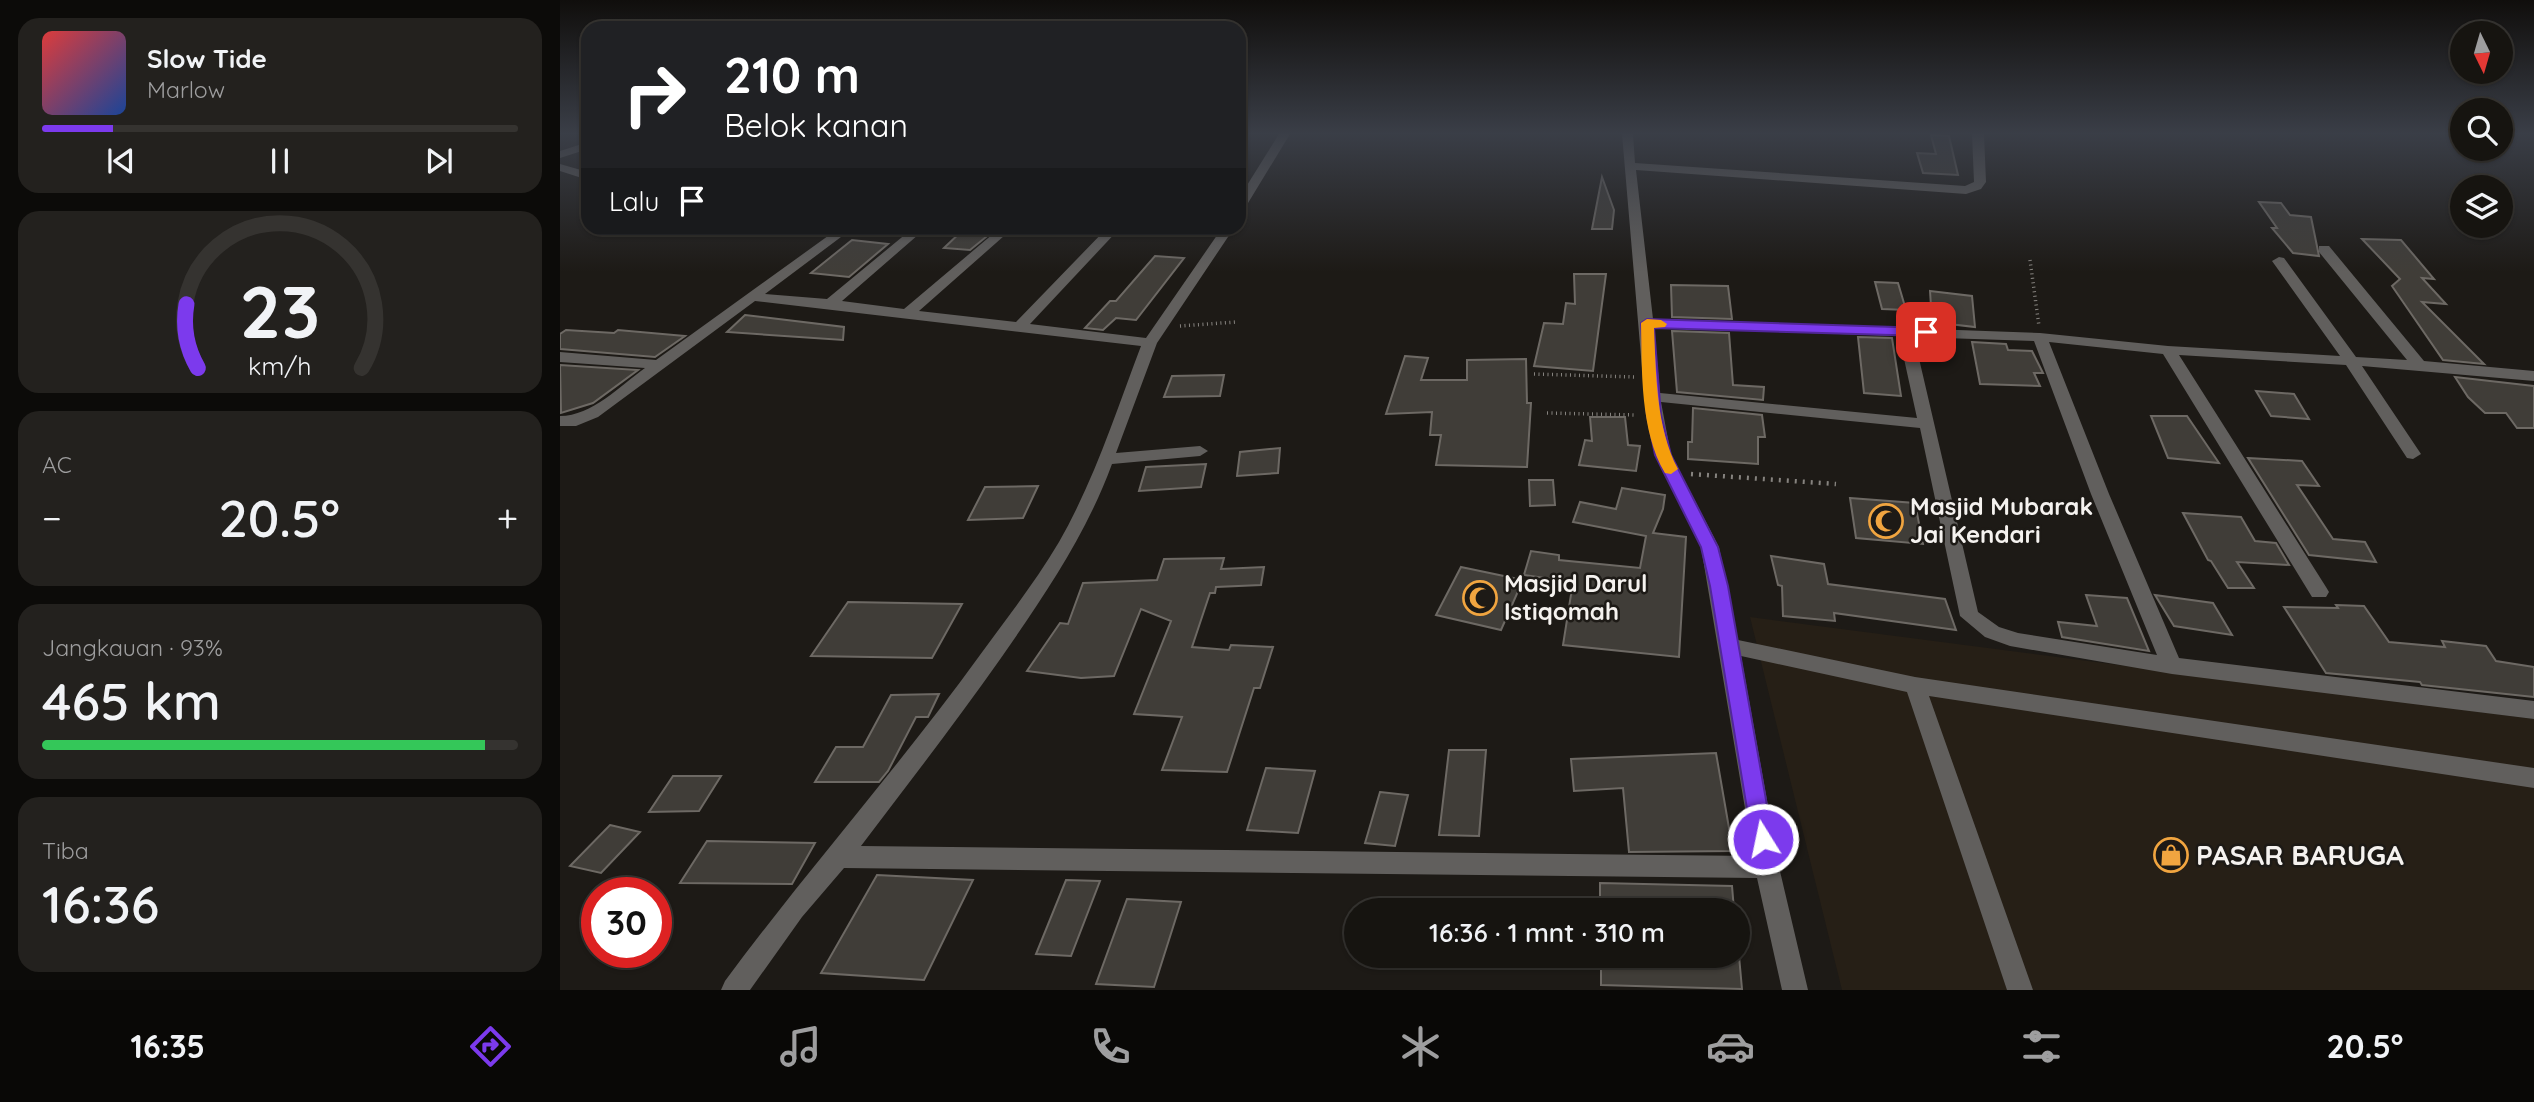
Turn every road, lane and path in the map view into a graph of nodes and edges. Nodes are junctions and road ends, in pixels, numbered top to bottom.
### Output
1 (1256, 180) edge
2 (1631, 180) edge
3 (1828, 180) edge
4 (1980, 180) edge
5 (1246, 196) edge
6 (837, 235) edge
7 (912, 235) edge
8 (999, 235) edge
9 (1107, 235) edge
10 (1223, 235) edge
11 (2324, 249) dead end
12 (2030, 260) dead end
13 (2279, 261) dead end
14 (752, 297) junction
15 (830, 304) junction
16 (909, 312) junction
17 (1236, 322) dead end
18 (1647, 323) junction
19 (1020, 326) junction
20 (1906, 332) junction
21 (1154, 335) junction
22 (2040, 337) junction
23 (2168, 350) junction
24 (560, 357) edge
25 (2351, 361) junction
26 (658, 365) junction
27 (2419, 365) junction
28 (1534, 374) dead end
29 (2534, 376) edge
30 (1652, 377) junction
31 (1654, 406) junction
32 (1547, 413) dead end
33 (582, 419) junction
34 (560, 421) edge
35 (1927, 424) junction
36 (560, 437) edge
37 (1200, 451) dead end
38 (2413, 454) dead end
39 (1107, 459) junction
40 (1673, 473) junction
41 (1836, 484) dead end
42 (2319, 592) dead end
43 (1730, 646) junction
44 (2172, 666) junction
45 (1915, 685) junction
46 (2534, 710) edge
47 (2534, 778) edge
48 (838, 857) junction
49 (1767, 867) junction
50 (734, 990) edge
51 (1795, 990) edge
52 (2020, 990) edge

1 - 5 street
2 - 18 street
3 - 4 street
6 - 14 street
7 - 15 street
8 - 16 street
9 - 19 street
10 - 21 street
11 - 27 street
12 - 22 path
13 - 25 street
14 - 15 street
14 - 26 street
15 - 16 street
16 - 19 street
17 - 21 path
18 - 20 street
18 - 30 street
19 - 21 street
20 - 22 street
20 - 35 street
21 - 39 street
22 - 23 street
22 - 44 street
23 - 25 street
23 - 42 street
24 - 26 street
25 - 27 street
25 - 38 street
26 - 33 street
27 - 29 street
28 - 30 path
30 - 31 street
31 - 32 path
31 - 35 street
31 - 40 street
33 - 34 street
33 - 36 street
35 - 44 street
37 - 39 street
39 - 48 street
40 - 41 path
40 - 43 street
43 - 45 street
43 - 49 street
44 - 46 street
45 - 47 street
45 - 52 street
48 - 49 street
48 - 50 street
49 - 51 street

